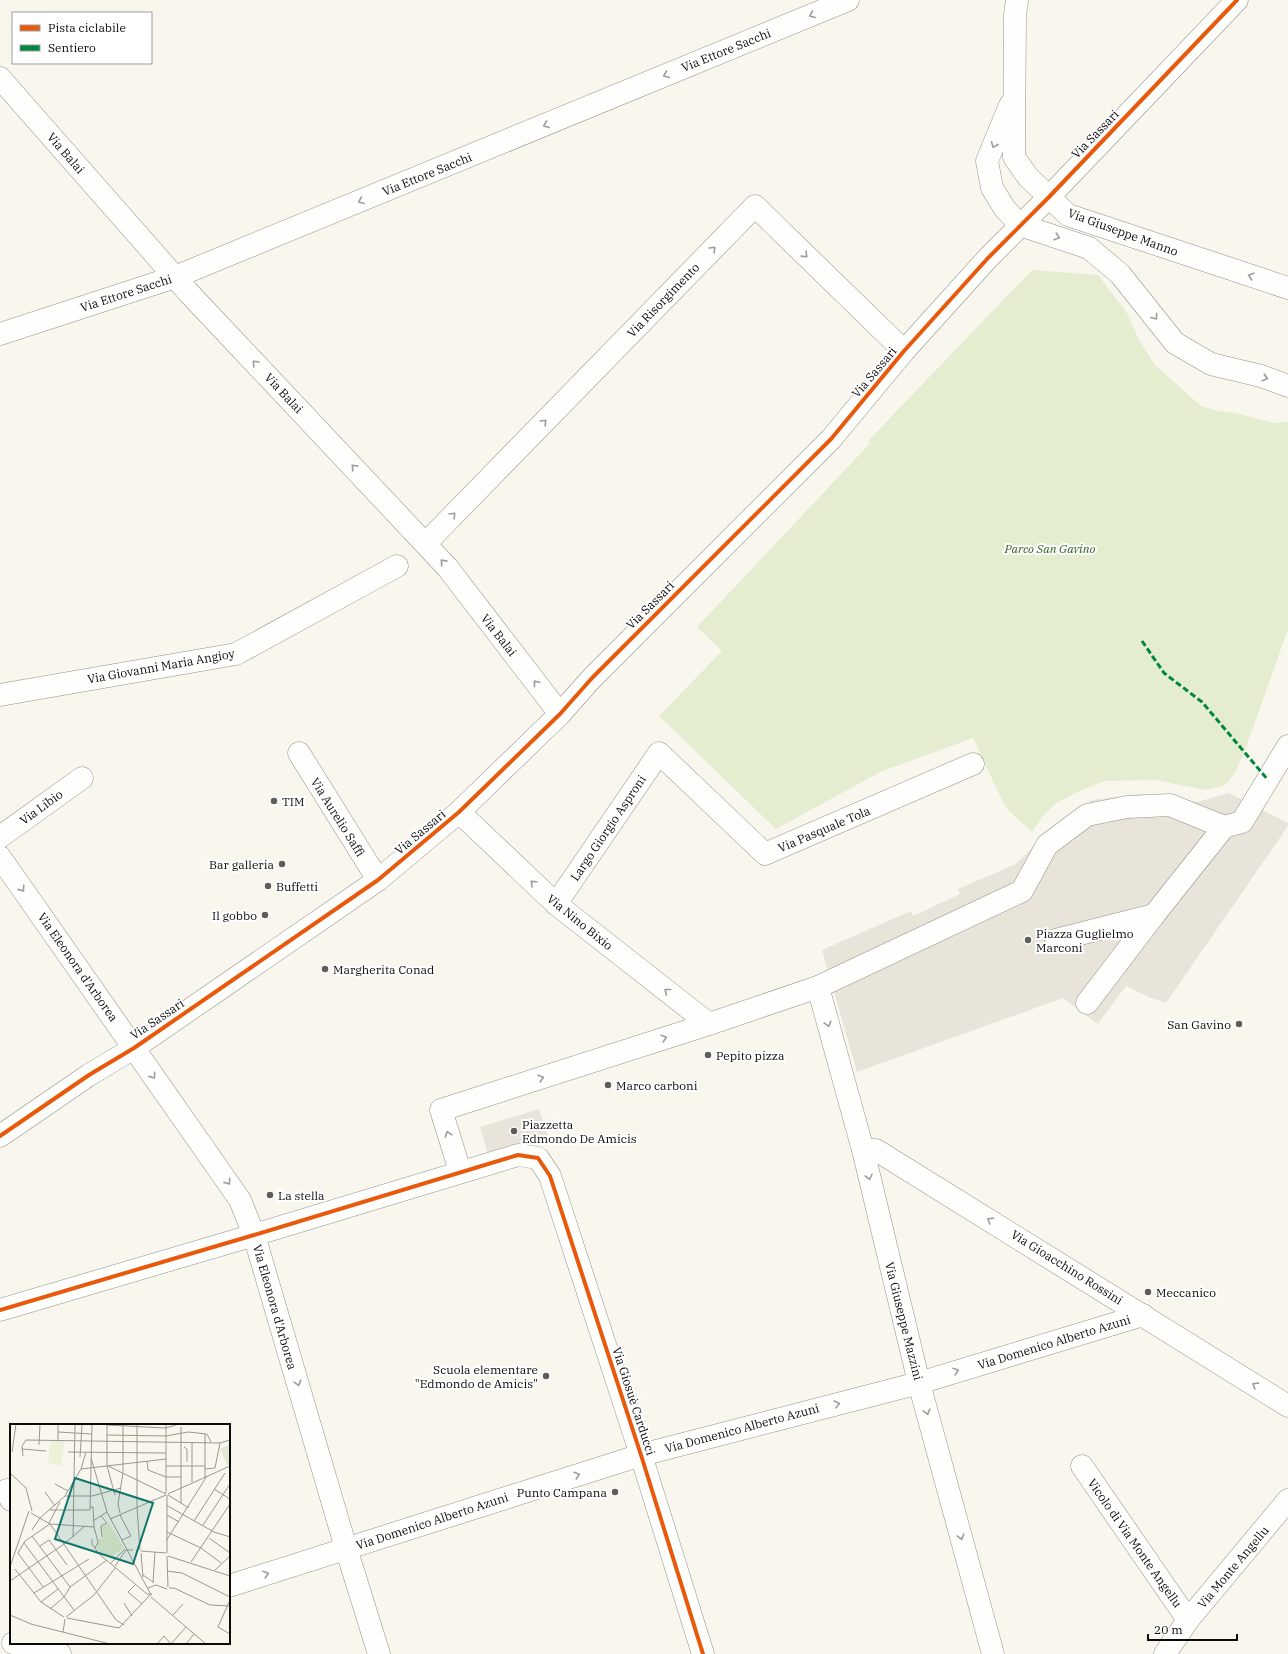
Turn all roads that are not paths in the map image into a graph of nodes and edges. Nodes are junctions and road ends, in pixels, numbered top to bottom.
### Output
1 (848, 0) edge
2 (1237, 0) edge
3 (1014, 5) edge
4 (0, 78) edge
5 (1014, 96) junction
6 (1049, 197) junction
7 (1020, 225) junction
8 (175, 277) junction
9 (1288, 288) edge
10 (0, 334) edge
11 (904, 351) junction
12 (1288, 386) edge
13 (426, 543) junction
14 (397, 566) dead end
15 (0, 695) edge
16 (560, 714) junction
17 (1288, 746) edge
18 (659, 753) joint
19 (299, 754) dead end
20 (973, 764) dead end
21 (82, 778) dead end
22 (459, 812) junction
23 (1224, 827) junction
24 (0, 837) edge
25 (0, 857) edge
26 (378, 880) junction
27 (556, 904) junction
28 (1154, 915) junction
29 (1056, 940) dead end
30 (818, 987) junction
31 (1087, 1003) dead end
32 (709, 1024) junction
33 (134, 1048) junction
34 (0, 1136) edge
35 (863, 1150) junction
36 (460, 1171) junction
37 (254, 1235) junction
38 (0, 1310) edge
39 (1143, 1315) junction
40 (919, 1383) junction
41 (1288, 1406) edge
42 (641, 1454) junction
43 (1082, 1466) dead end
44 (1288, 1500) edge
45 (346, 1548) junction
46 (230, 1586) edge
47 (1188, 1620) junction
48 (0, 1640) edge
49 (10, 1642) edge
50 (16, 1644) edge
51 (59, 1644) edge
52 (36, 1649) edge
53 (60, 1654) edge
54 (63, 1654) edge
55 (379, 1654) edge
56 (703, 1654) edge
57 (993, 1654) edge
58 (1165, 1654) edge

1 -> 8 street, Via Ettore Sacchi
2 - 6 street, Via Sassari
3 - 5 street, Via Giuseppe Manno
4 - 8 street, Via Balai
5 - 6 street, Via Giuseppe Manno
5 -> 7 street
6 - 7 street, Via Sassari
9 -> 6 street, Via Giuseppe Manno
7 - 11 street, Via Sassari
7 -> 12 street
8 - 10 street, Via Ettore Sacchi
13 -> 8 street, Via Balai
13 -> 11 street, Via Risorgimento
11 - 16 street, Via Sassari
16 -> 13 street, Via Balai
14 - 15 street, Via Giovanni Maria Angioy
16 - 22 street, Via Sassari
17 - 23 street
18 - 20 street, Via Pasquale Tola
18 - 27 street, Largo Giorgio Asproni
19 - 26 street, Via Aurelio Saffi
21 - 24 street, Via Libio
22 - 26 street, Via Sassari
27 -> 22 street, Via Nino Bixio
23 - 28 street
23 - 30 street
25 -> 33 street, Via Eleonora d'Arborea
26 - 33 street, Via Sassari
32 -> 27 street, Via Nino Bixio
28 - 29 street
28 - 31 street
30 - 32 street
30 -> 35 street, Via Giuseppe Mazzini
36 -> 32 street
33 - 34 street, Via Sassari
33 -> 37 street, Via Eleonora d'Arborea
39 -> 35 street, Via Gioacchino Rossini
35 -> 40 street, Via Giuseppe Mazzini
36 - 37 street
36 - 42 street, Via Giosuè Carducci
37 - 38 street
37 -> 45 street, Via Eleonora d'Arborea
40 -> 39 street, Via Domenico Alberto Azuni
41 -> 39 street, Via Gioacchino Rossini
42 -> 40 street, Via Domenico Alberto Azuni
40 -> 57 street, Via Giuseppe Mazzini
45 -> 42 street, Via Domenico Alberto Azuni
42 - 56 street, Via Giosuè Carducci
43 - 47 street, Vicolo di Via Monte Angellu
44 - 47 street, Via Monte Angellu
46 -> 45 street, Via Domenico Alberto Azuni
45 - 55 street, Via Eleonora d'Arborea
47 - 58 street, Via Monte Angellu
48 - 49 street
50 - 52 street
51 - 54 street
52 - 53 street

